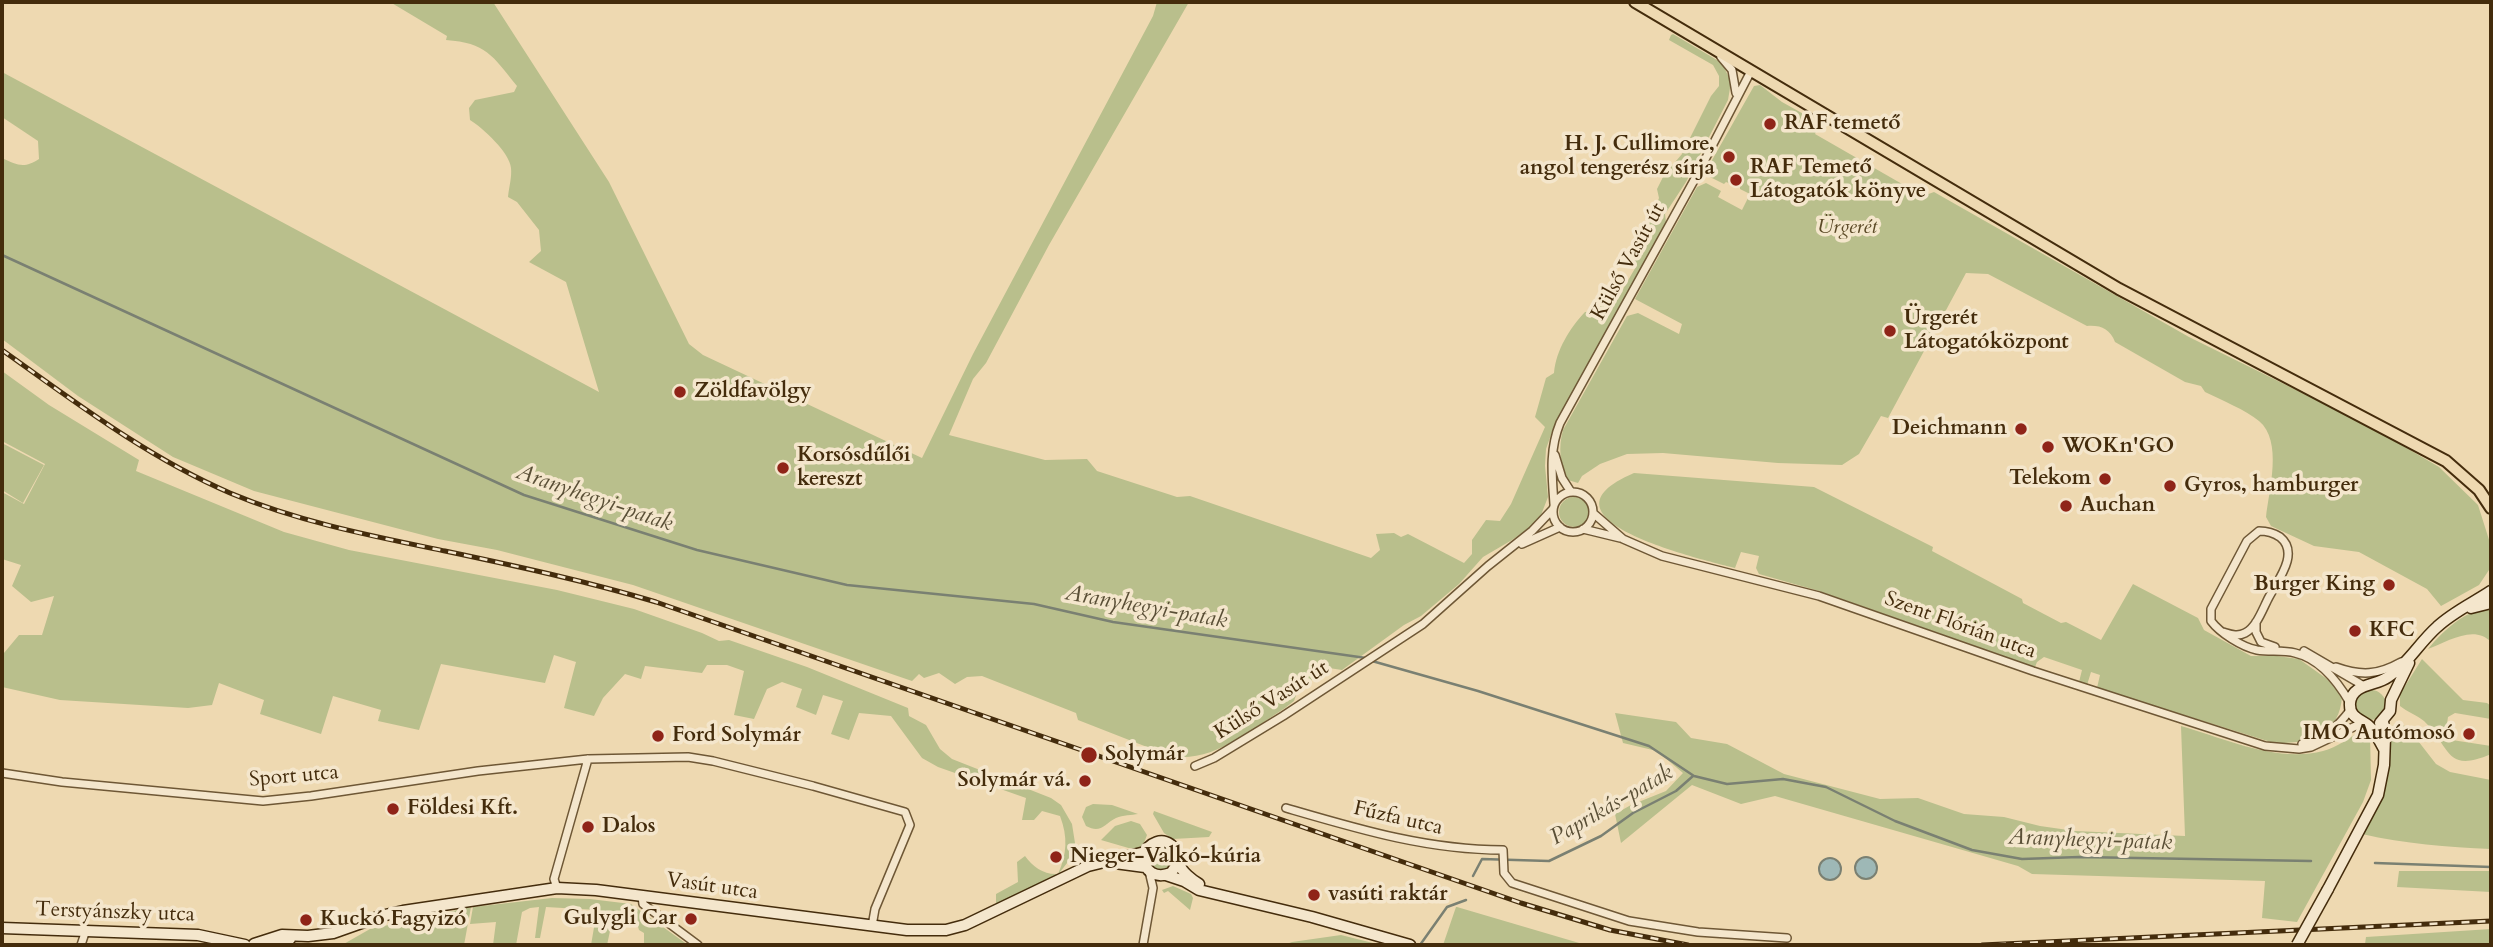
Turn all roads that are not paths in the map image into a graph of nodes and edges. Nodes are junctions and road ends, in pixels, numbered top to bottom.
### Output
1 (1635, 2) edge
2 (1706, 44) junction
3 (1751, 71) junction
4 (1736, 97) junction
5 (1552, 444) junction
6 (1571, 492) junction
7 (1554, 506) junction
8 (2491, 508) edge
9 (1593, 513) junction
10 (1560, 527) junction
11 (1583, 529) junction
12 (1623, 539) junction
13 (1514, 547) junction
14 (2491, 591) edge
15 (2491, 603) edge
16 (2457, 612) junction
17 (2256, 621) junction
18 (2223, 632) junction
19 (2412, 656) junction
20 (2326, 663) junction
21 (2368, 685) junction
22 (2391, 700) junction
23 (2351, 706) junction
24 (2383, 721) junction
25 (2365, 724) junction
26 (2284, 748) junction
27 (2384, 749) junction
28 (588, 759) junction
29 (1195, 765) dead end
30 (2, 773) edge
31 (1286, 808) dead end
32 (1144, 852) junction
33 (1105, 862) junction
34 (1178, 863) junction
35 (1147, 869) junction
36 (1165, 875) junction
37 (557, 888) junction
38 (1153, 888) junction
39 (1214, 894) junction
40 (642, 897) junction
41 (873, 926) junction
42 (2, 928) edge
43 (86, 930) junction
44 (306, 936) junction
45 (1787, 938) dead end
46 (228, 944) edge
47 (82, 945) edge
48 (252, 945) edge
49 (272, 945) edge
50 (698, 945) edge
51 (1143, 945) edge
52 (1410, 945) edge
53 (2297, 945) edge

1 - 2 main road
2 - 3 main road
2 - 4 street
3 - 4 street, Külső Vasút út
3 - 8 main road
4 - 5 street, Külső Vasút út
5 - 6 street
5 - 7 street, Külső Vasút út
6 - 7 street
6 - 9 street
7 - 10 street
7 - 13 street
9 - 11 street
9 - 12 street, Szent Flórián utca
10 - 11 street
10 - 13 street
11 - 12 street, Szent Flórián utca
12 - 26 street, Szent Flórián utca
13 - 29 street, Külső Vasút út
14 - 16 street
15 - 16 street
16 - 19 street
17 - 18 street
17 - 18 street
17 - 20 street
18 - 23 street
19 - 20 street
19 - 21 street
19 - 22 street
20 - 21 street
21 - 22 street
21 - 23 street
22 - 24 street
23 - 25 street
23 - 26 street, Szent Flórián utca
24 - 25 street
24 - 27 street
25 - 26 street, Szent Flórián utca
25 - 27 street
27 - 53 street, bridge
28 - 30 street, Sport utca
28 - 37 street
28 - 41 street, Sport utca
31 - 45 street, Fűzfa utca
32 - 33 street, Vasút utca
32 - 34 street
32 - 35 street
33 - 35 street, Vasút utca
33 - 41 street, Vasút utca
34 - 36 street
34 - 39 street
35 - 36 street
35 - 38 street
36 - 38 street
36 - 39 street
37 - 40 street, Vasút utca
37 - 44 street, Vasút utca
38 - 51 street
39 - 52 street
40 - 41 street, Vasút utca
40 - 50 street
42 - 43 street, Terstyánszky utca
43 - 46 street, Terstyánszky utca
43 - 47 street
44 - 48 street, Vasút utca
44 - 49 street, Vasút utca
46 - 48 street, Terstyánszky utca

